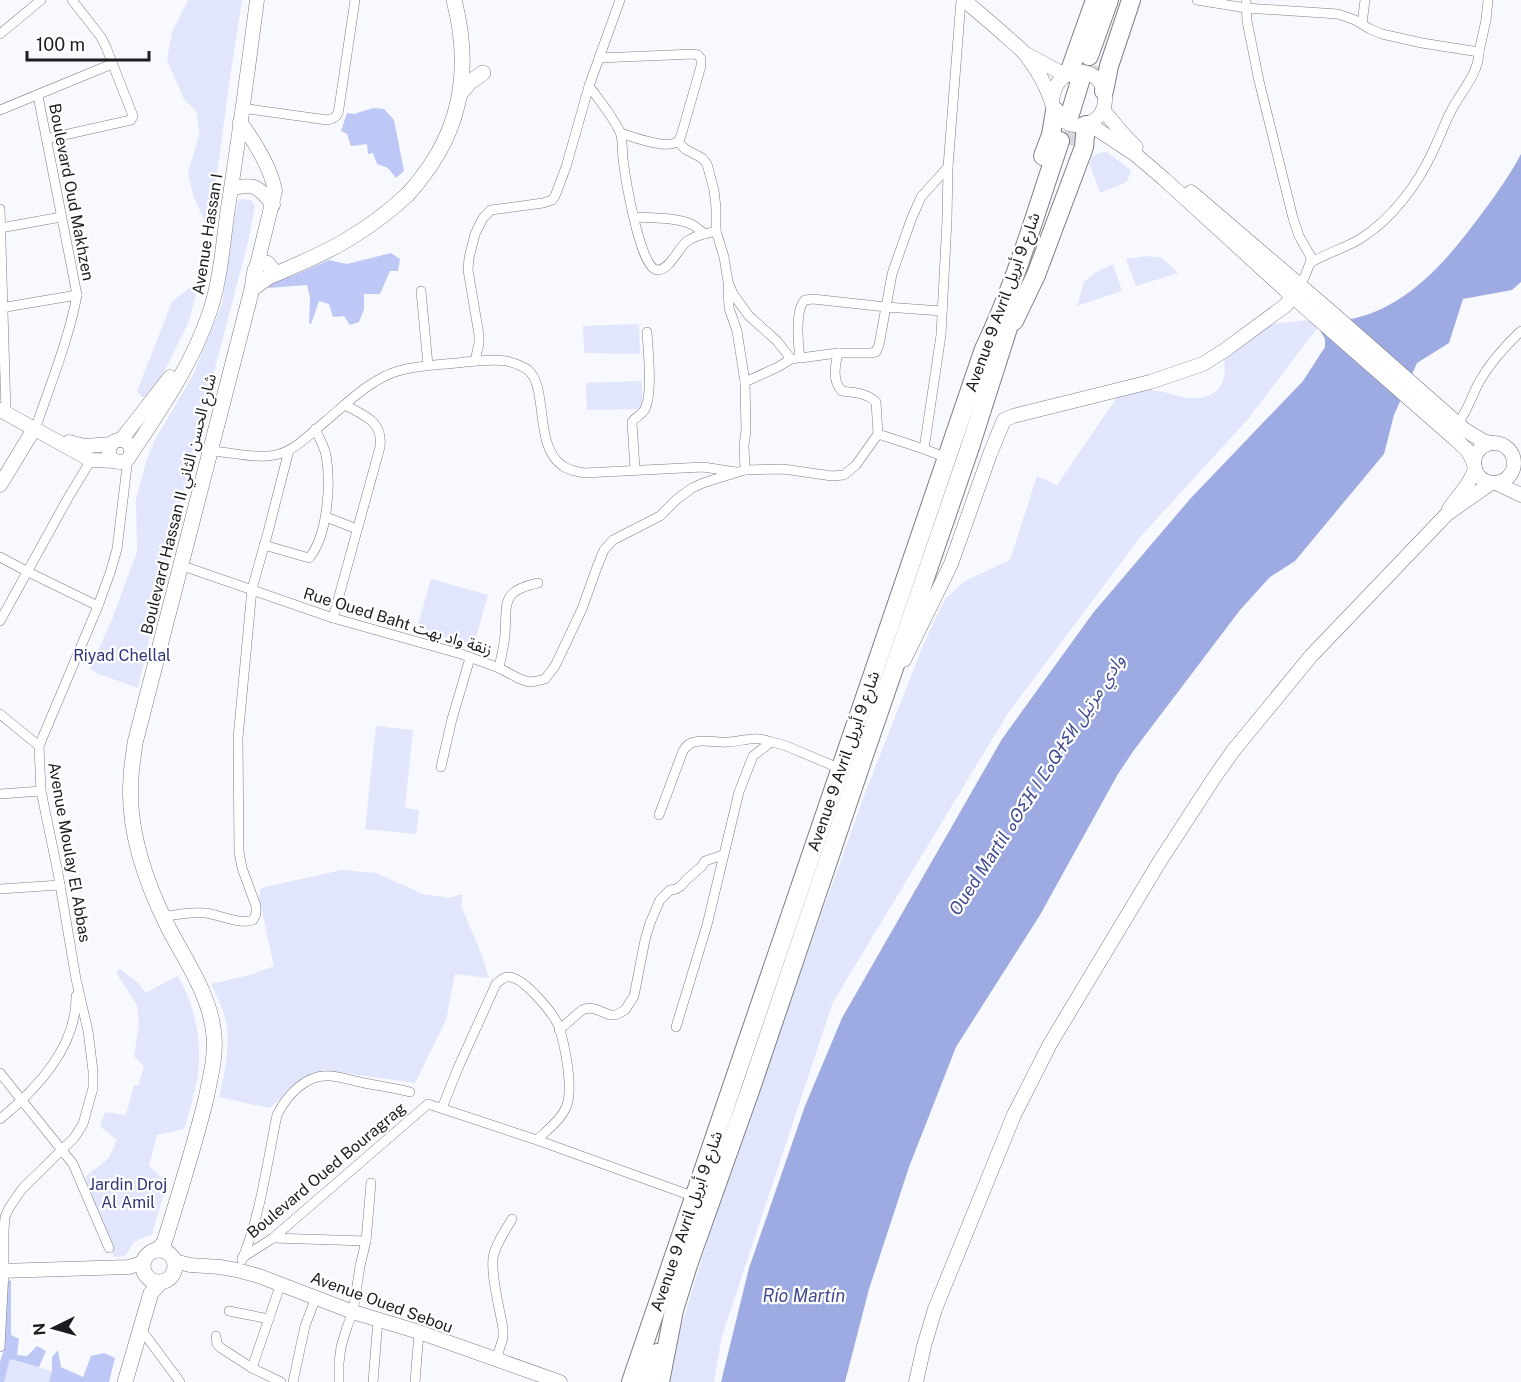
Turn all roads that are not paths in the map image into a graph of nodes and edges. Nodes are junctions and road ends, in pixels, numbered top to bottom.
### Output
1 (41, 0) edge
2 (72, 0) edge
3 (250, 0) edge
4 (257, 0) edge
5 (355, 0) edge
6 (444, 0) edge
7 (454, 0) edge
8 (620, 0) edge
9 (962, 0) edge
10 (1095, 0) edge
11 (1109, 0) edge
12 (1121, 0) edge
13 (1131, 0) edge
14 (1197, 0) edge
15 (1365, 0) edge
16 (1488, 0) edge
17 (1246, 4) edge
18 (1362, 24) junction
19 (0, 34) edge
20 (1479, 52) junction
21 (1025, 53) junction
22 (599, 58) junction
23 (112, 64) junction
24 (483, 73) dead end
25 (1082, 80) junction
26 (589, 86) junction
27 (460, 94) junction
28 (38, 96) junction
29 (0, 110) edge
30 (1103, 110) junction
31 (241, 115) junction
32 (1072, 116) junction
33 (621, 133) junction
34 (46, 139) junction
35 (678, 142) junction
36 (948, 168) junction
37 (231, 189) junction
38 (273, 205) junction
39 (0, 209) edge
40 (61, 217) junction
41 (634, 217) junction
42 (0, 228) edge
43 (716, 231) junction
44 (705, 234) junction
45 (1310, 263) junction
46 (264, 270) junction
47 (728, 282) junction
48 (1296, 290) junction
49 (421, 291) dead end
50 (77, 295) junction
51 (886, 307) junction
52 (2, 308) edge
53 (942, 311) junction
54 (1521, 331) edge
55 (647, 332) dead end
56 (1003, 344) junction
57 (984, 349) junction
58 (838, 353) junction
59 (795, 359) junction
60 (475, 361) junction
61 (428, 365) junction
62 (745, 382) junction
63 (345, 405) junction
64 (3, 412) edge
65 (1439, 417) junction
66 (1458, 424) junction
67 (34, 429) junction
68 (315, 429) junction
69 (878, 434) junction
70 (50, 437) junction
71 (114, 443) junction
72 (1492, 444) junction
73 (924, 449) junction
74 (288, 450) junction
75 (210, 451) junction
76 (125, 458) junction
77 (947, 458) junction
78 (91, 460) junction
79 (1475, 465) junction
80 (635, 470) junction
81 (1517, 470) edge
82 (741, 471) junction
83 (1494, 483) junction
84 (0, 485) edge
85 (1521, 495) edge
86 (1447, 514) junction
87 (326, 518) junction
88 (357, 529) junction
89 (264, 545) junction
90 (0, 557) edge
91 (180, 565) junction
92 (28, 572) junction
93 (538, 583) dead end
94 (252, 589) junction
95 (98, 606) junction
96 (333, 618) junction
97 (0, 621) edge
98 (470, 658) junction
99 (499, 668) junction
100 (889, 681) junction
101 (0, 714) edge
102 (771, 742) junction
103 (39, 746) junction
104 (441, 767) dead end
105 (841, 769) junction
106 (41, 791) junction
107 (0, 794) edge
108 (659, 815) dead end
109 (723, 855) junction
110 (60, 885) junction
111 (0, 889) edge
112 (163, 917) junction
113 (76, 979) junction
114 (676, 1027) dead end
115 (560, 1030) junction
116 (0, 1073) edge
117 (410, 1092) dead end
118 (23, 1100) junction
119 (442, 1108) junction
120 (0, 1119) edge
121 (537, 1140) junction
122 (63, 1150) junction
123 (371, 1183) dead end
124 (694, 1197) junction
125 (512, 1219) dead end
126 (273, 1238) junction
127 (366, 1241) junction
128 (109, 1248) dead end
129 (167, 1255) junction
130 (240, 1264) junction
131 (2, 1271) edge
132 (145, 1276) junction
133 (281, 1284) junction
134 (315, 1297) junction
135 (674, 1310) junction
136 (229, 1311) dead end
137 (353, 1312) junction
138 (269, 1319) junction
139 (378, 1320) junction
140 (140, 1328) junction
141 (419, 1332) junction
142 (216, 1336) dead end
143 (0, 1347) edge
144 (496, 1360) junction
145 (252, 1368) junction
146 (124, 1382) edge
147 (180, 1382) edge
148 (281, 1382) edge
149 (293, 1382) edge
150 (339, 1382) edge
151 (373, 1382) edge
152 (415, 1382) edge
153 (560, 1382) edge
154 (631, 1382) edge
155 (647, 1382) edge
156 (660, 1382) edge
157 (916, 1382) edge

1 - 19 street
2 - 23 street
3 - 71 street, Avenue Hassan I
4 - 31 street, Avenue Hassan I
5 - 31 street
6 - 46 main road
7 - 27 main road
8 - 22 street
9 - 21 street
9 - 36 street
10 - 25 highway
11 - 12 highway
13 - 25 highway
14 - 17 street
15 - 18 street
16 - 20 street
17 - 18 street
17 - 45 street
18 - 20 street
20 - 45 street
21 - 25 street
21 - 32 street
22 - 26 street
22 - 35 street
23 - 28 street
23 - 34 street
24 - 27 main road
25 - 30 street
25 - 32 highway
25 - 32 street
26 - 33 street
26 - 60 street
27 - 46 main road
28 - 29 street
28 - 34 street, Boulevard Oud Makhzen
30 - 32 street
30 - 48 street
31 - 37 street, Avenue Hassan I
31 - 38 street, Boulevard Hassan II شارع الحسن الثاني
32 - 48 street
32 - 56 highway
32 - 57 highway
33 - 35 street
33 - 41 street
34 - 40 street, Boulevard Oud Makhzen
35 - 43 street
36 - 51 street
36 - 53 street
37 - 38 street
37 - 76 street, Avenue Hassan I
38 - 46 street, Boulevard Hassan II شارع الحسن الثاني
39 - 42 street
40 - 42 street
40 - 50 street, Boulevard Oud Makhzen
41 - 44 street
41 - 44 street
42 - 52 street
43 - 44 street
43 - 47 street
45 - 48 street
46 - 75 main road, Boulevard Hassan II شارع الحسن الثاني
47 - 59 street
47 - 62 street
48 - 65 street
48 - 100 street
49 - 61 street
50 - 52 street
50 - 67 street
51 - 53 street
51 - 58 street
51 - 59 street
52 - 64 street
53 - 73 street
54 - 66 street
55 - 80 street
56 - 57 highway, Avenue 9 Avril شارع 9 أبريل
56 - 100 highway, Avenue 9 Avril شارع 9 أبريل
57 - 77 highway, Avenue 9 Avril شارع 9 أبريل
58 - 59 street
58 - 69 street
59 - 62 street
60 - 61 street
60 - 80 street
61 - 63 street
62 - 82 street
63 - 68 street
63 - 88 street
64 - 67 street
65 - 66 street
65 - 79 street
66 - 72 street
67 - 70 street
67 - 84 street
68 - 74 street
68 - 87 street
69 - 73 street
69 - 82 street, Rue Oued Baht زنقة واد بهت
70 - 71 street
70 - 78 street
71 - 76 street
71 - 76 street
71 - 78 street, Avenue Hassan I
72 - 79 street
72 - 81 street
73 - 77 street
74 - 75 street
74 - 89 street
75 - 91 main road, Boulevard Hassan II شارع الحسن الثاني
76 - 78 street
76 - 95 street, Avenue Moulay El Abbas
77 - 105 highway, Avenue 9 Avril شارع 9 أبريل
78 - 92 street
79 - 83 street
79 - 86 street
80 - 82 street
81 - 83 street
82 - 99 street, Rue Oued Baht زنقة واد بهت
83 - 85 street
83 - 86 street
86 - 157 street
87 - 88 street
87 - 89 street
88 - 96 street
89 - 94 street
90 - 92 street
91 - 94 street, Rue Oued Baht زنقة واد بهت
91 - 112 main road, Boulevard Hassan II شارع الحسن الثاني
92 - 95 street
92 - 97 street
93 - 99 street
94 - 96 street, Rue Oued Baht زنقة واد بهت
94 - 112 street
95 - 103 street, Avenue Moulay El Abbas
96 - 98 street, Rue Oued Baht زنقة واد بهت
98 - 99 street, Rue Oued Baht زنقة واد بهت
98 - 104 street
100 - 135 highway, Avenue 9 Avril شارع 9 أبريل
101 - 103 street
102 - 105 street
102 - 108 street
102 - 109 street
103 - 106 street, Avenue Moulay El Abbas
105 - 124 highway, Avenue 9 Avril شارع 9 أبريل
106 - 107 street
106 - 110 street, Avenue Moulay El Abbas
109 - 114 street
109 - 115 street
110 - 111 street
110 - 113 street, Avenue Moulay El Abbas
112 - 129 main road, Boulevard Hassan II شارع الحسن الثاني
113 - 118 street
113 - 122 street
115 - 119 street
115 - 121 street
116 - 118 street
117 - 130 street
118 - 120 street
118 - 122 street
119 - 121 street
119 - 126 street, Boulevard Oued Bouragrag
121 - 124 street
122 - 128 street
122 - 131 street
123 - 127 street
124 - 154 highway, Avenue 9 Avril شارع 9 أبريل
125 - 144 street
126 - 127 street
126 - 130 street, Boulevard Oued Bouragrag
127 - 137 street
129 - 130 street, Avenue Oued Sebou
129 - 132 main road
129 - 132 main road
130 - 133 street, Avenue Oued Sebou
131 - 132 street
131 - 143 street
132 - 140 main road
133 - 134 street, Avenue Oued Sebou
133 - 138 street
134 - 137 street, Avenue Oued Sebou
134 - 149 street
135 - 155 highway
135 - 156 highway, Avenue 9 Avril شارع 9 أبريل
136 - 138 street
137 - 139 street, Avenue Oued Sebou
137 - 150 street
138 - 145 street
139 - 141 street, Avenue Oued Sebou
139 - 151 street
140 - 146 main road
140 - 147 street
141 - 144 street, Avenue Oued Sebou
141 - 152 street
142 - 145 street
144 - 153 street, Avenue Oued Sebou
145 - 148 street

